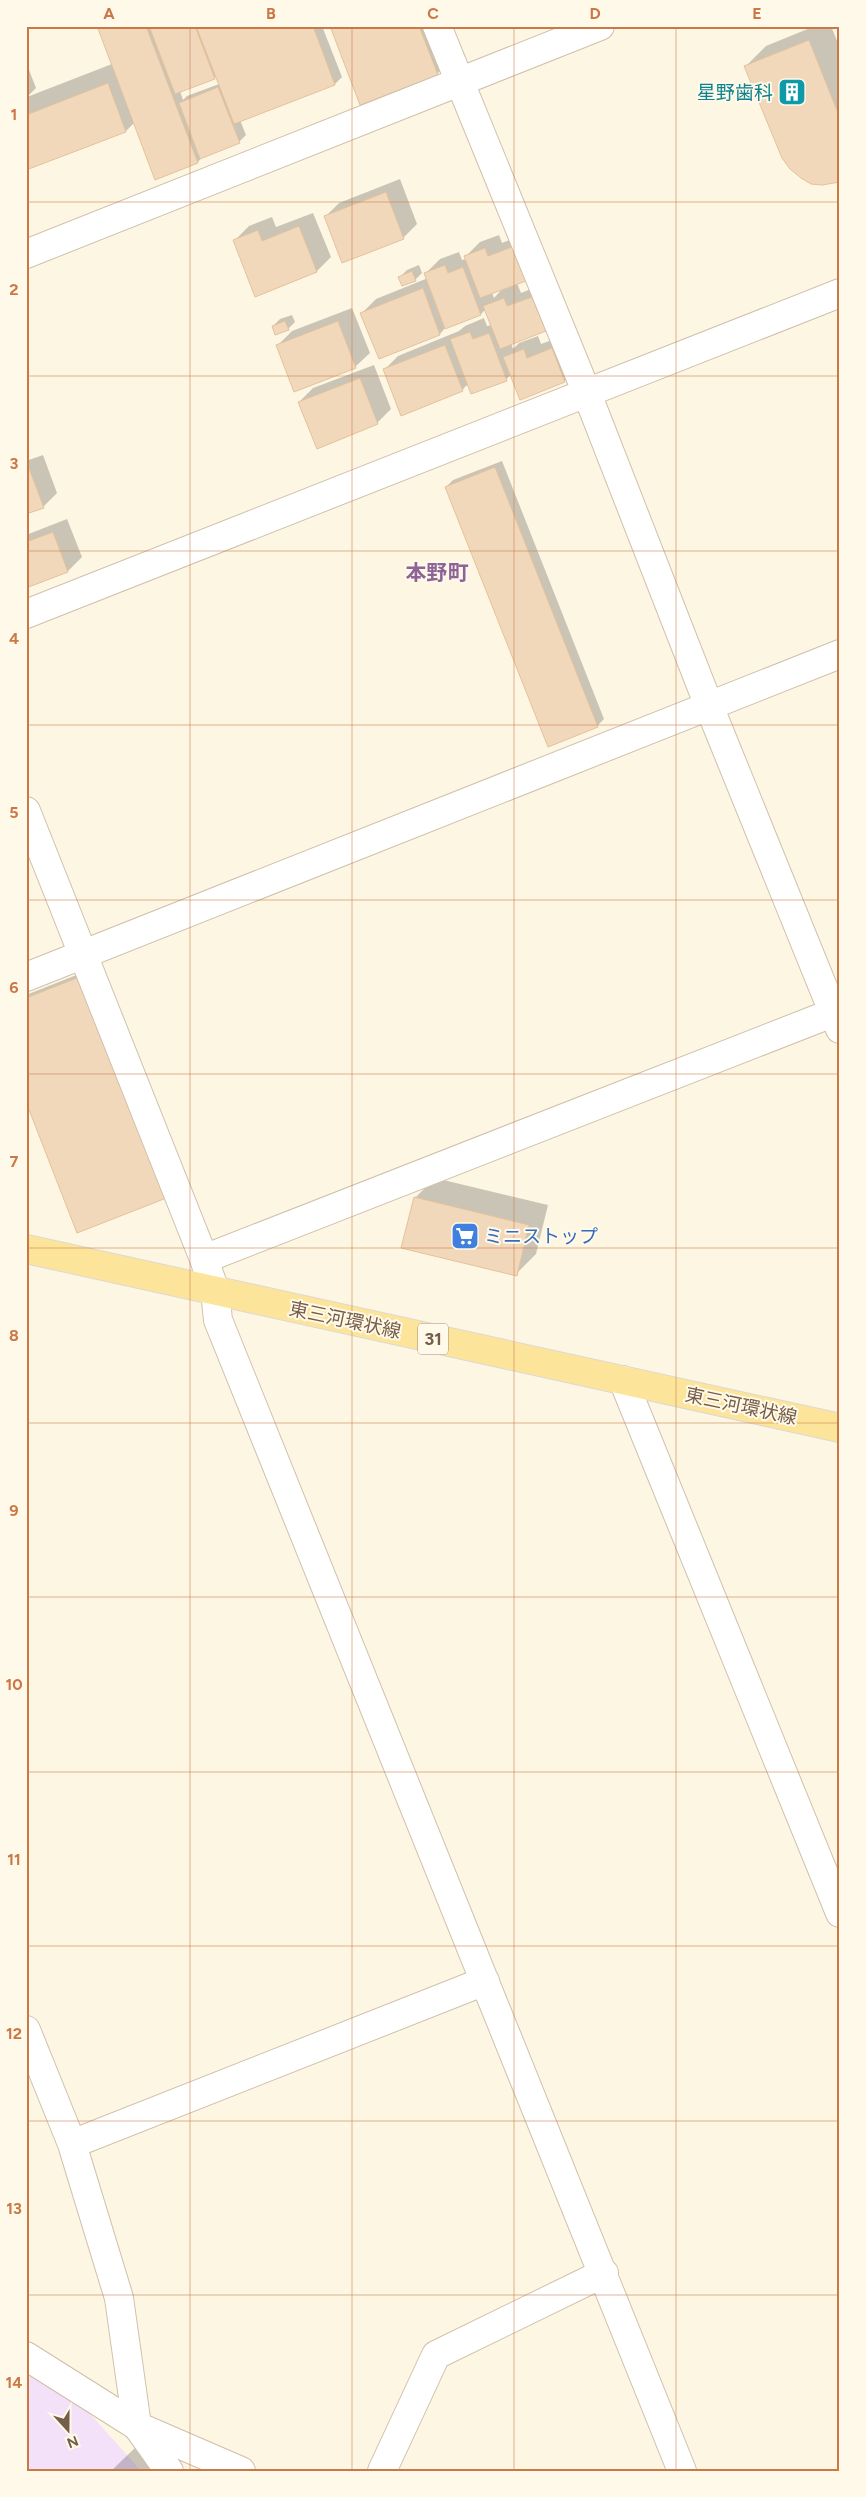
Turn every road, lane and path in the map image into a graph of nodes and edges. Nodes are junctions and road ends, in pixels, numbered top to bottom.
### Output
1 (437, 26) edge
2 (600, 26) edge
3 (458, 82) junction
4 (26, 254) edge
5 (840, 293) edge
6 (586, 391) junction
7 (26, 614) edge
8 (840, 654) edge
9 (709, 706) junction
10 (26, 811) edge
11 (84, 954) junction
12 (26, 977) edge
13 (838, 1017) edge
14 (26, 1249) edge
15 (204, 1259) junction
16 (215, 1291) junction
17 (623, 1380) junction
18 (840, 1428) edge
19 (840, 1913) edge
20 (485, 1980) junction
21 (26, 2030) edge
22 (35, 2085) edge
23 (72, 2144) junction
24 (604, 2273) junction
25 (26, 2356) edge
26 (138, 2426) junction
27 (170, 2471) edge
28 (241, 2471) edge
29 (382, 2471) edge
30 (682, 2471) edge

1 - 3 street
2 - 3 street
3 - 4 street
3 - 6 street
5 - 6 street
6 - 7 street
6 - 9 street
8 - 9 street
9 - 11 street
9 - 13 street
10 - 11 street
11 - 12 street
11 - 15 street
13 - 15 street
14 - 16 main road, 東三河環状線 / 31
15 - 16 street
16 - 17 main road, 東三河環状線 / 31
16 - 20 street
17 - 18 main road, 東三河環状線 / 31
17 - 19 street
20 - 23 street
20 - 24 street
21 - 22 street
22 - 23 street
23 - 26 street
24 - 29 street
24 - 30 street
25 - 26 street
26 - 27 street
26 - 28 street

